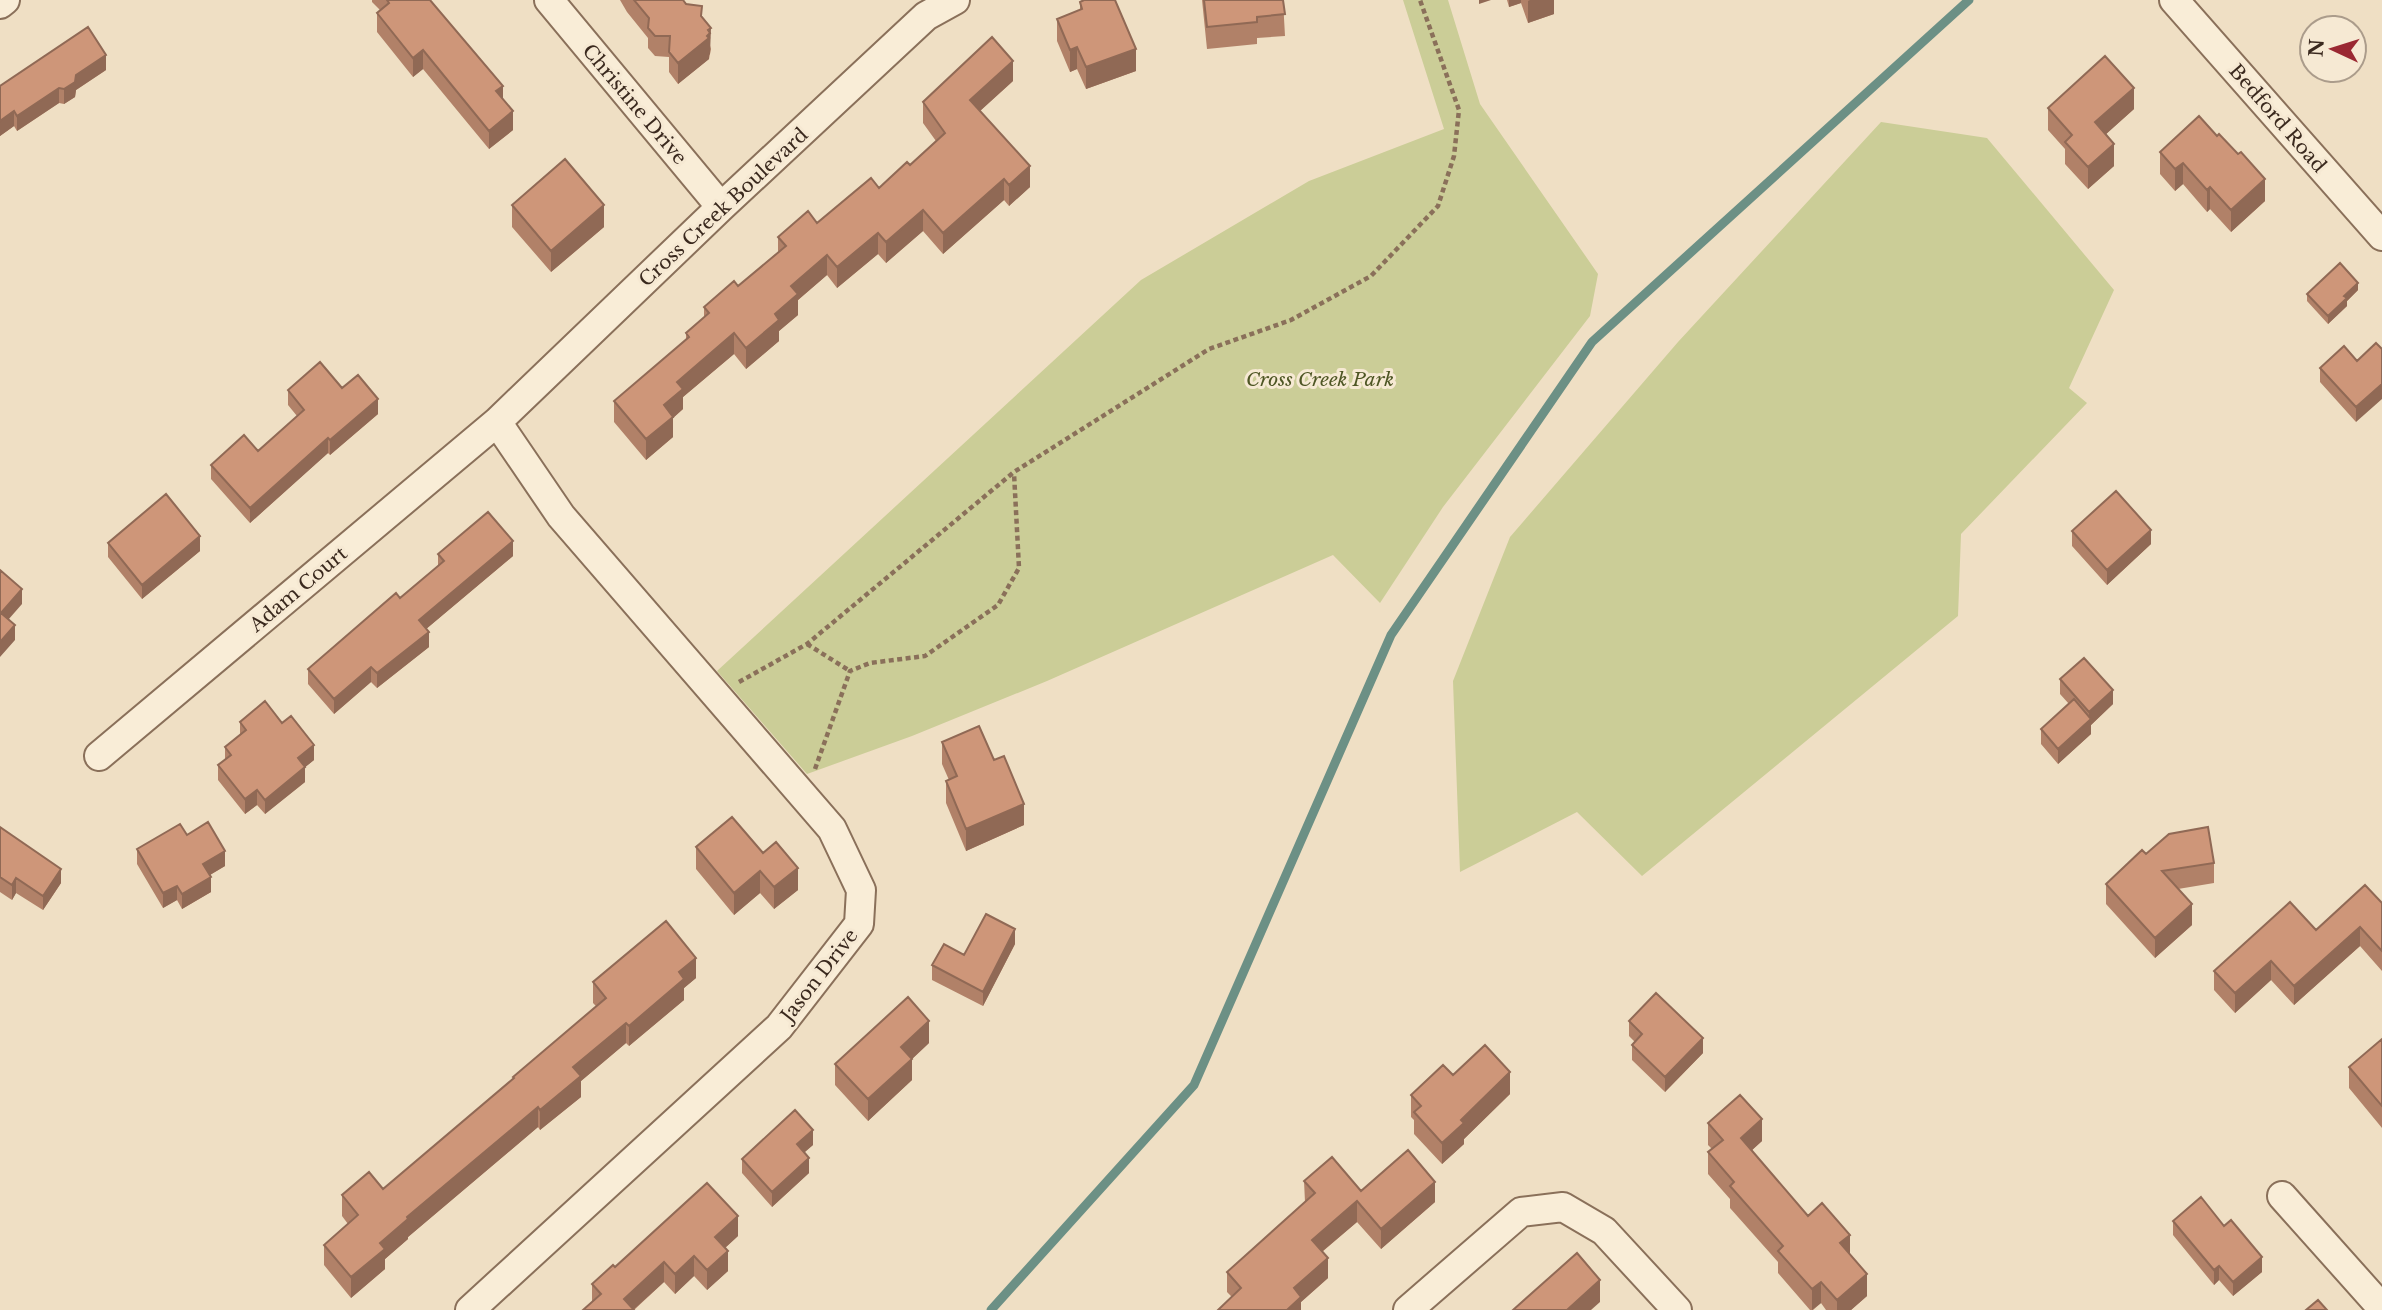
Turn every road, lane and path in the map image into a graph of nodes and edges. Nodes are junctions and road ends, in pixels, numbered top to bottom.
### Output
1 (5, 0) edge
2 (549, 0) edge
3 (955, 0) edge
4 (1420, 0) edge
5 (2174, 0) edge
6 (0, 4) edge
7 (721, 207) junction
8 (2382, 236) edge
9 (497, 422) junction
10 (1014, 472) junction
11 (807, 644) junction
12 (850, 671) junction
13 (717, 695) junction
14 (99, 755) dead end
15 (805, 797) junction
16 (2282, 1196) dead end
17 (2382, 1308) edge
18 (470, 1310) edge
19 (1408, 1310) edge
20 (1677, 1310) edge

1 - 6 street
2 - 7 street, Christine Drive
3 - 7 street, Cross Creek Boulevard
4 - 10 path
5 - 8 street, Bedford Road
7 - 9 street, Cross Creek Boulevard
9 - 13 street, Jason Drive
9 - 14 street, Adam Court
10 - 11 path
10 - 12 path
11 - 12 path
11 - 13 path
12 - 15 path
13 - 15 street, Jason Drive
15 - 18 street, Jason Drive
16 - 17 street
19 - 20 street

